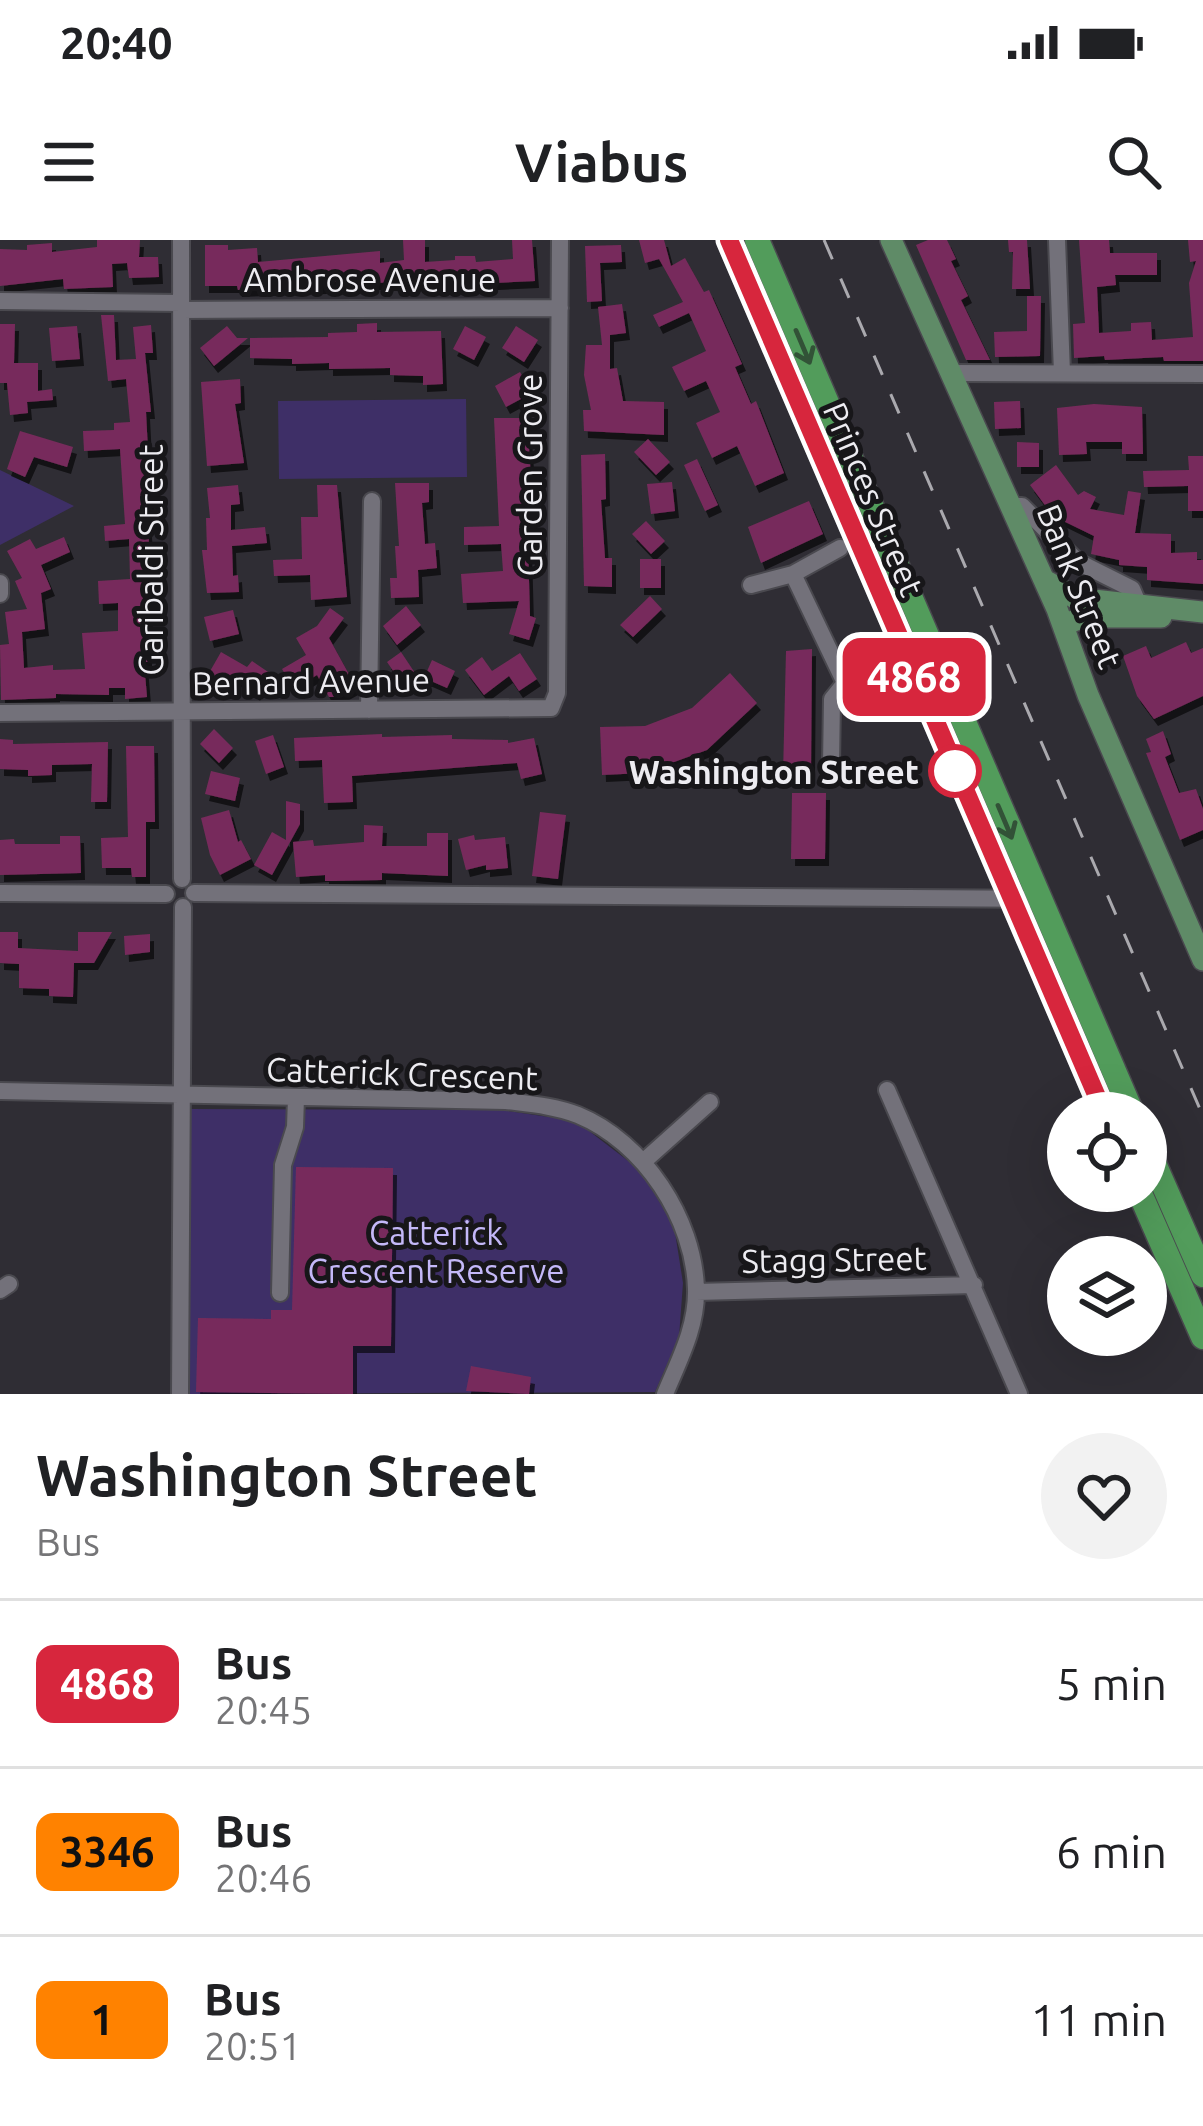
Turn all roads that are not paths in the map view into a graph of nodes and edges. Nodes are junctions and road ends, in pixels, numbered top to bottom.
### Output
1 (181, 240) edge
2 (560, 240) edge
3 (729, 240) edge
4 (757, 240) edge
5 (891, 240) edge
6 (1057, 240) edge
7 (0, 301) edge
8 (181, 306) junction
9 (560, 308) junction
10 (949, 373) junction
11 (1062, 373) junction
12 (1203, 374) edge
13 (372, 501) dead end
14 (1013, 506) junction
15 (840, 548) dead end
16 (793, 574) junction
17 (0, 583) edge
18 (751, 585) dead end
19 (0, 594) edge
20 (1138, 603) junction
21 (1194, 612) edge
22 (1061, 613) junction
23 (909, 665) junction
24 (845, 683) junction
25 (550, 708) joint
26 (369, 710) junction
27 (0, 712) edge
28 (181, 712) junction
29 (831, 766) dead end
30 (0, 892) edge
31 (186, 893) junction
32 (1038, 899) junction
33 (1011, 900) junction
34 (1203, 960) edge
35 (887, 1090) dead end
36 (0, 1091) edge
37 (1095, 1092) edge
38 (1123, 1092) edge
39 (180, 1097) junction
40 (296, 1098) junction
41 (710, 1102) dead end
42 (644, 1162) junction
43 (1167, 1193) edge
44 (1148, 1212) edge
45 (1203, 1275) edge
46 (974, 1285) junction
47 (696, 1292) junction
48 (280, 1293) dead end
49 (1203, 1337) edge
50 (180, 1394) edge
51 (665, 1394) edge
52 (1019, 1394) edge

1 - 8 street, Garibaldi Street
2 - 9 street, Garden Grove
3 - 23 highway, Princes Street
4 -> 32 highway, Princes Street
5 - 10 main road, Bank Street
6 - 11 street
7 - 8 street, Ambrose Avenue
8 - 9 street, Ambrose Avenue
8 - 28 street, Garibaldi Street
9 - 25 street, Garden Grove
10 - 11 street
10 - 14 main road, Bank Street
10 - 22 main road, Bank Street
11 - 12 street
13 - 26 street
14 - 20 street
14 - 22 main road, Bank Street
15 - 16 street
16 - 18 street
16 - 24 street
17 - 19 street
20 - 21 main road
20 - 22 main road
21 - 22 main road
22 - 34 main road, Bank Street
23 - 24 street
23 - 33 highway, Princes Street
24 - 29 street
25 - 26 street, Bernard Avenue
26 - 28 street, Bernard Avenue
27 - 28 street, Bernard Avenue
28 - 31 street, Garibaldi Street
30 - 31 street
31 - 33 street
31 - 39 street, Garibaldi Street
32 - 33 street
32 - 38 highway, Princes Street
33 - 37 highway, Princes Street
35 - 46 street
36 - 39 street, Catterick Crescent
39 - 40 street, Catterick Crescent
39 - 50 street, Garibaldi Street
40 - 42 street, Catterick Crescent
40 - 48 street
41 - 42 street
42 - 47 street, Catterick Crescent
43 - 45 highway
44 - 49 highway
46 - 47 street, Stagg Street
46 - 52 street
47 - 51 street, Catterick Crescent

